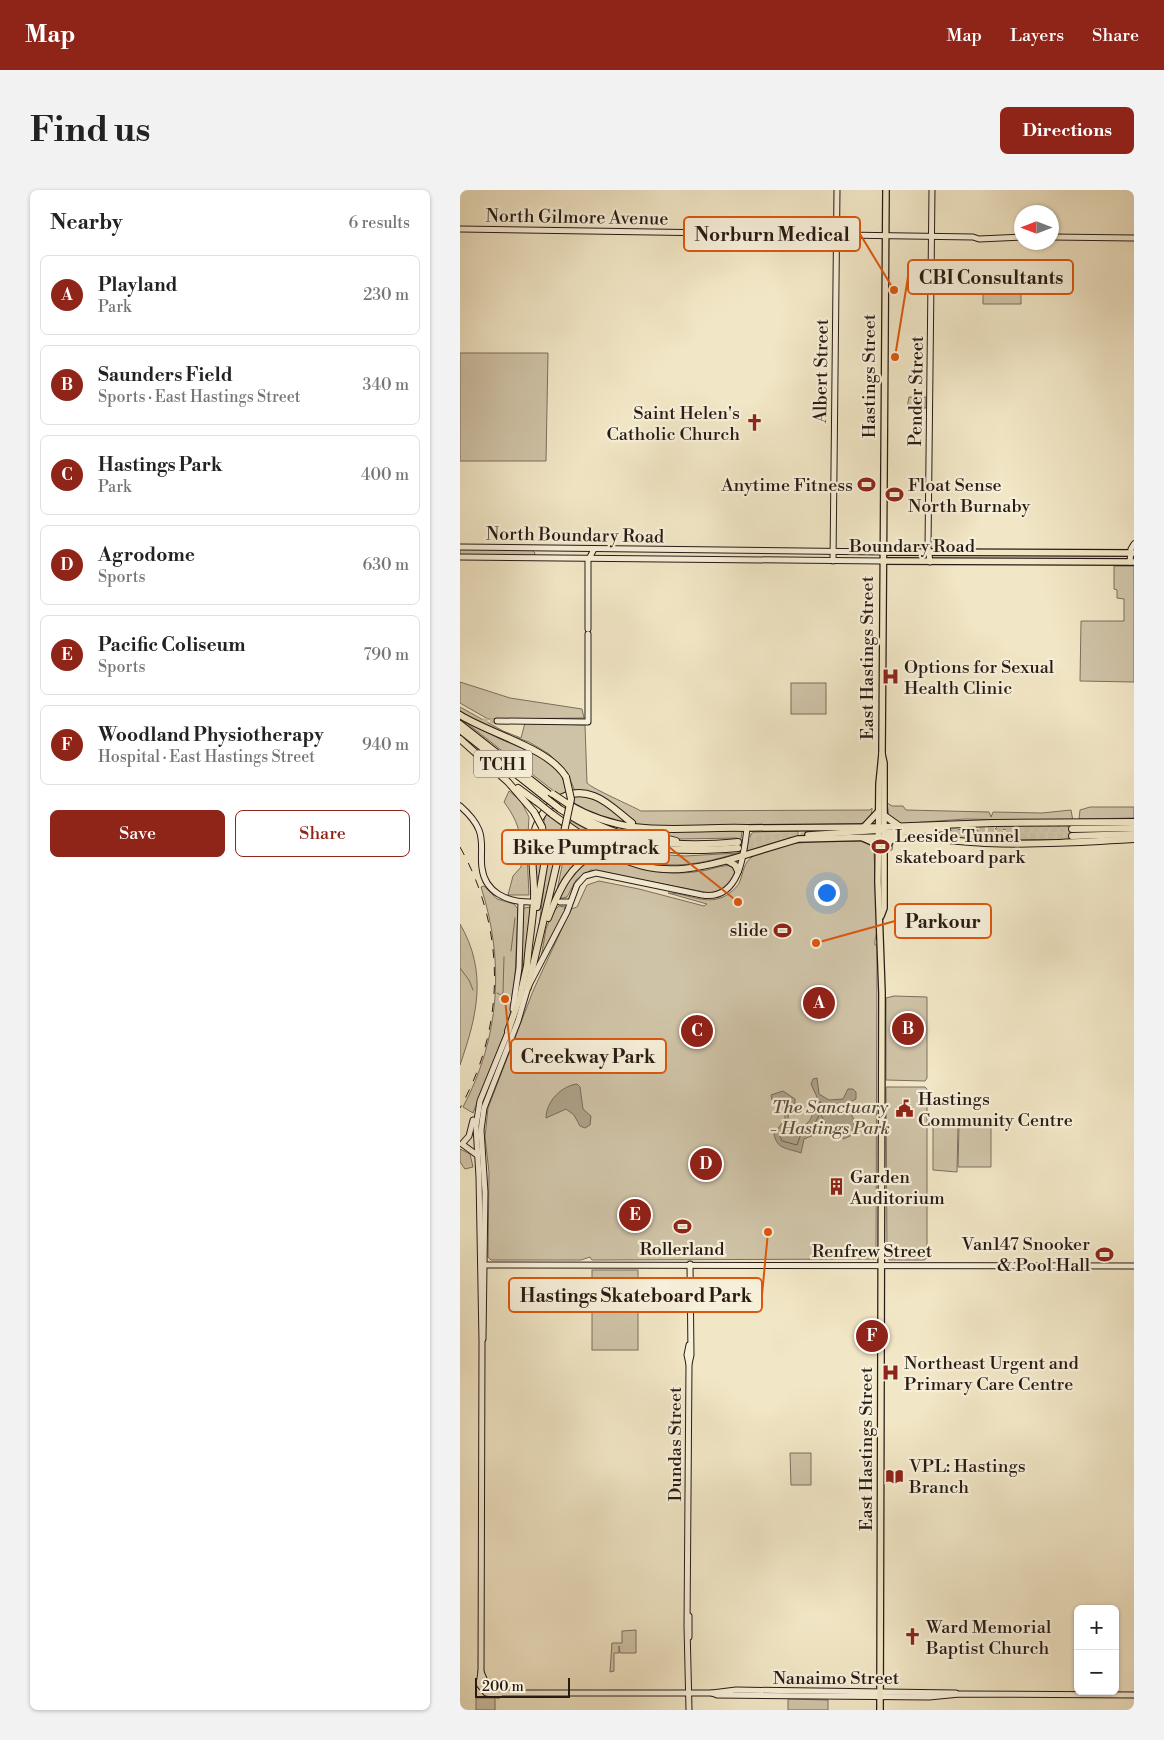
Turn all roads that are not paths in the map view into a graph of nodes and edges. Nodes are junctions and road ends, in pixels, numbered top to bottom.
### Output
1 (837, 190) edge
2 (886, 190) edge
3 (932, 190) edge
4 (460, 229) edge
5 (837, 235) junction
6 (886, 236) junction
7 (932, 236) junction
8 (1014, 237) edge
9 (1059, 237) edge
10 (1134, 238) edge
11 (1134, 544) edge
12 (460, 547) edge
13 (594, 549) junction
14 (690, 550) joint
15 (833, 551) junction
16 (882, 552) junction
17 (929, 552) junction
18 (1132, 553) edge
19 (460, 557) edge
20 (590, 558) junction
21 (690, 559) joint
22 (833, 561) junction
23 (882, 561) junction
24 (930, 562) junction
25 (1132, 562) edge
26 (460, 715) edge
27 (497, 721) tunnel mouth
28 (460, 724) edge
29 (460, 730) edge
30 (460, 739) edge
31 (508, 782) junction
32 (550, 796) junction
33 (460, 806) edge
34 (564, 806) junction
35 (882, 814) junction
36 (1134, 822) edge
37 (632, 823) dead end
38 (958, 825) junction
39 (900, 827) junction
40 (747, 828) junction
41 (864, 828) junction
42 (1134, 828) edge
43 (882, 832) junction
44 (649, 834) dead end
45 (1134, 834) edge
46 (858, 837) junction
47 (897, 837) junction
48 (798, 839) junction
49 (1134, 839) edge
50 (715, 844) junction
51 (611, 850) dead end
52 (882, 850) junction
53 (664, 851) junction
54 (598, 853) dead end
55 (742, 856) junction
56 (728, 861) junction
57 (738, 871) junction
58 (521, 902) junction
59 (530, 902) dead end
60 (560, 902) dead end
61 (569, 902) junction
62 (542, 933) junction
63 (527, 968) junction
64 (528, 987) junction
65 (508, 1030) junction
66 (477, 1112) junction
67 (477, 1155) junction
68 (690, 1264) junction
69 (882, 1264) junction
70 (482, 1265) junction
71 (1134, 1266) edge
72 (689, 1693) junction
73 (880, 1694) junction
74 (1134, 1695) edge
75 (689, 1710) edge
76 (880, 1710) edge

1 - 5 street, Albert Street
2 - 6 main road, Hastings Street
3 - 7 street, Pender Street
4 - 5 street, North Gilmore Avenue
5 - 6 street, North Gilmore Avenue
5 - 15 street, Albert Street
6 - 7 street, North Gilmore Avenue
6 - 16 main road, Hastings Street
7 - 8 street, North Gilmore Avenue
7 - 17 street, Pender Street
9 - 10 street
11 - 18 street
12 - 13 street, North Boundary Road
13 - 14 street, North Boundary Road
13 - 20 street
14 - 15 street, Boundary Road
15 - 16 street, Boundary Road
15 - 22 street, Albert Street
16 - 17 main road, Boundary Road
16 - 23 main road, Hastings Street
17 - 18 main road, Boundary Road
17 - 24 street, Pender Street
18 - 25 street
19 - 20 street, North Boundary Road
20 - 21 street, North Boundary Road
20 - 27 street
21 - 22 street, Boundary Road
22 - 23 street, Boundary Road
23 - 24 main road, Boundary Road
23 - 35 main road, East Hastings Street
24 - 25 main road, Boundary Road
26 - 62 highway, bridge
28 - 32 highway, TCH 1
29 - 32 highway, TCH 1
30 - 31 highway
31 - 56 highway, bridge
31 - 63 highway, bridge
32 - 34 highway, TCH 1, bridge
33 - 58 street
34 - 40 highway
34 - 50 highway, TCH 1
34 - 53 highway, TCH 1
35 - 39 highway
35 - 41 main road
35 - 43 main road, East Hastings Street
36 - 38 highway
37 - 63 highway
38 - 39 highway
38 - 43 highway
39 - 43 highway
40 - 41 main road
40 - 55 street
41 - 43 main road
42 - 45 highway
43 - 46 main road
43 - 47 highway
43 - 48 main road
43 - 52 main road, East Hastings Street
44 - 50 highway
46 - 48 main road
46 - 52 main road
47 - 49 highway
47 - 52 highway
48 - 55 main road
50 - 53 highway, TCH 1
51 - 53 highway
52 - 69 main road, East Hastings Street
54 - 62 highway
55 - 56 highway
55 - 57 street
56 - 57 highway
57 - 61 street
58 - 59 street
58 - 65 street
60 - 61 street
61 - 64 street
62 - 64 highway
63 - 65 highway
64 - 70 street
65 - 66 street
66 - 67 street
66 - 67 street
67 - 70 street
68 - 69 street, Renfrew Street
68 - 70 street, Renfrew Street
68 - 72 street, Dundas Street
69 - 71 street, Renfrew Street
69 - 73 main road, East Hastings Street
70 - 72 street, Nanaimo Street
72 - 73 street, Nanaimo Street
72 - 75 street, Dundas Street
73 - 74 street, Nanaimo Street
73 - 76 main road, East Hastings Street

